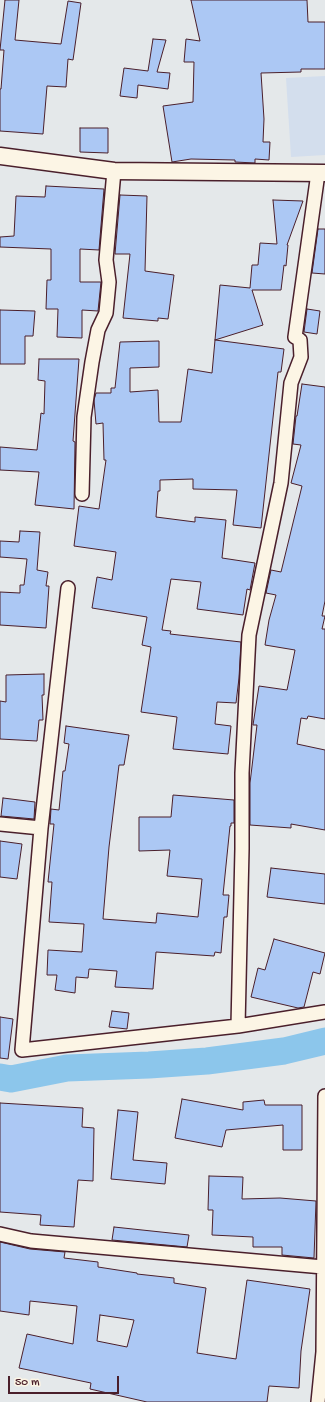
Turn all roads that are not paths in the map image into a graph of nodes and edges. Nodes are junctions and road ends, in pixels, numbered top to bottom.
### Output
1 (0, 156) edge
2 (114, 171) junction
3 (322, 173) edge
4 (82, 494) dead end
5 (68, 588) dead end
6 (0, 824) edge
7 (41, 828) junction
8 (325, 1012) edge
9 (238, 1026) junction
10 (325, 1096) edge
11 (325, 1115) edge
12 (0, 1234) edge
13 (323, 1267) junction
14 (318, 1402) edge

1 - 2 street
2 - 3 street
2 - 4 street
3 - 9 street
5 - 7 street
6 - 7 street
7 - 9 street
8 - 9 street
10 - 11 street
11 - 13 street
12 - 13 street
13 - 14 street

